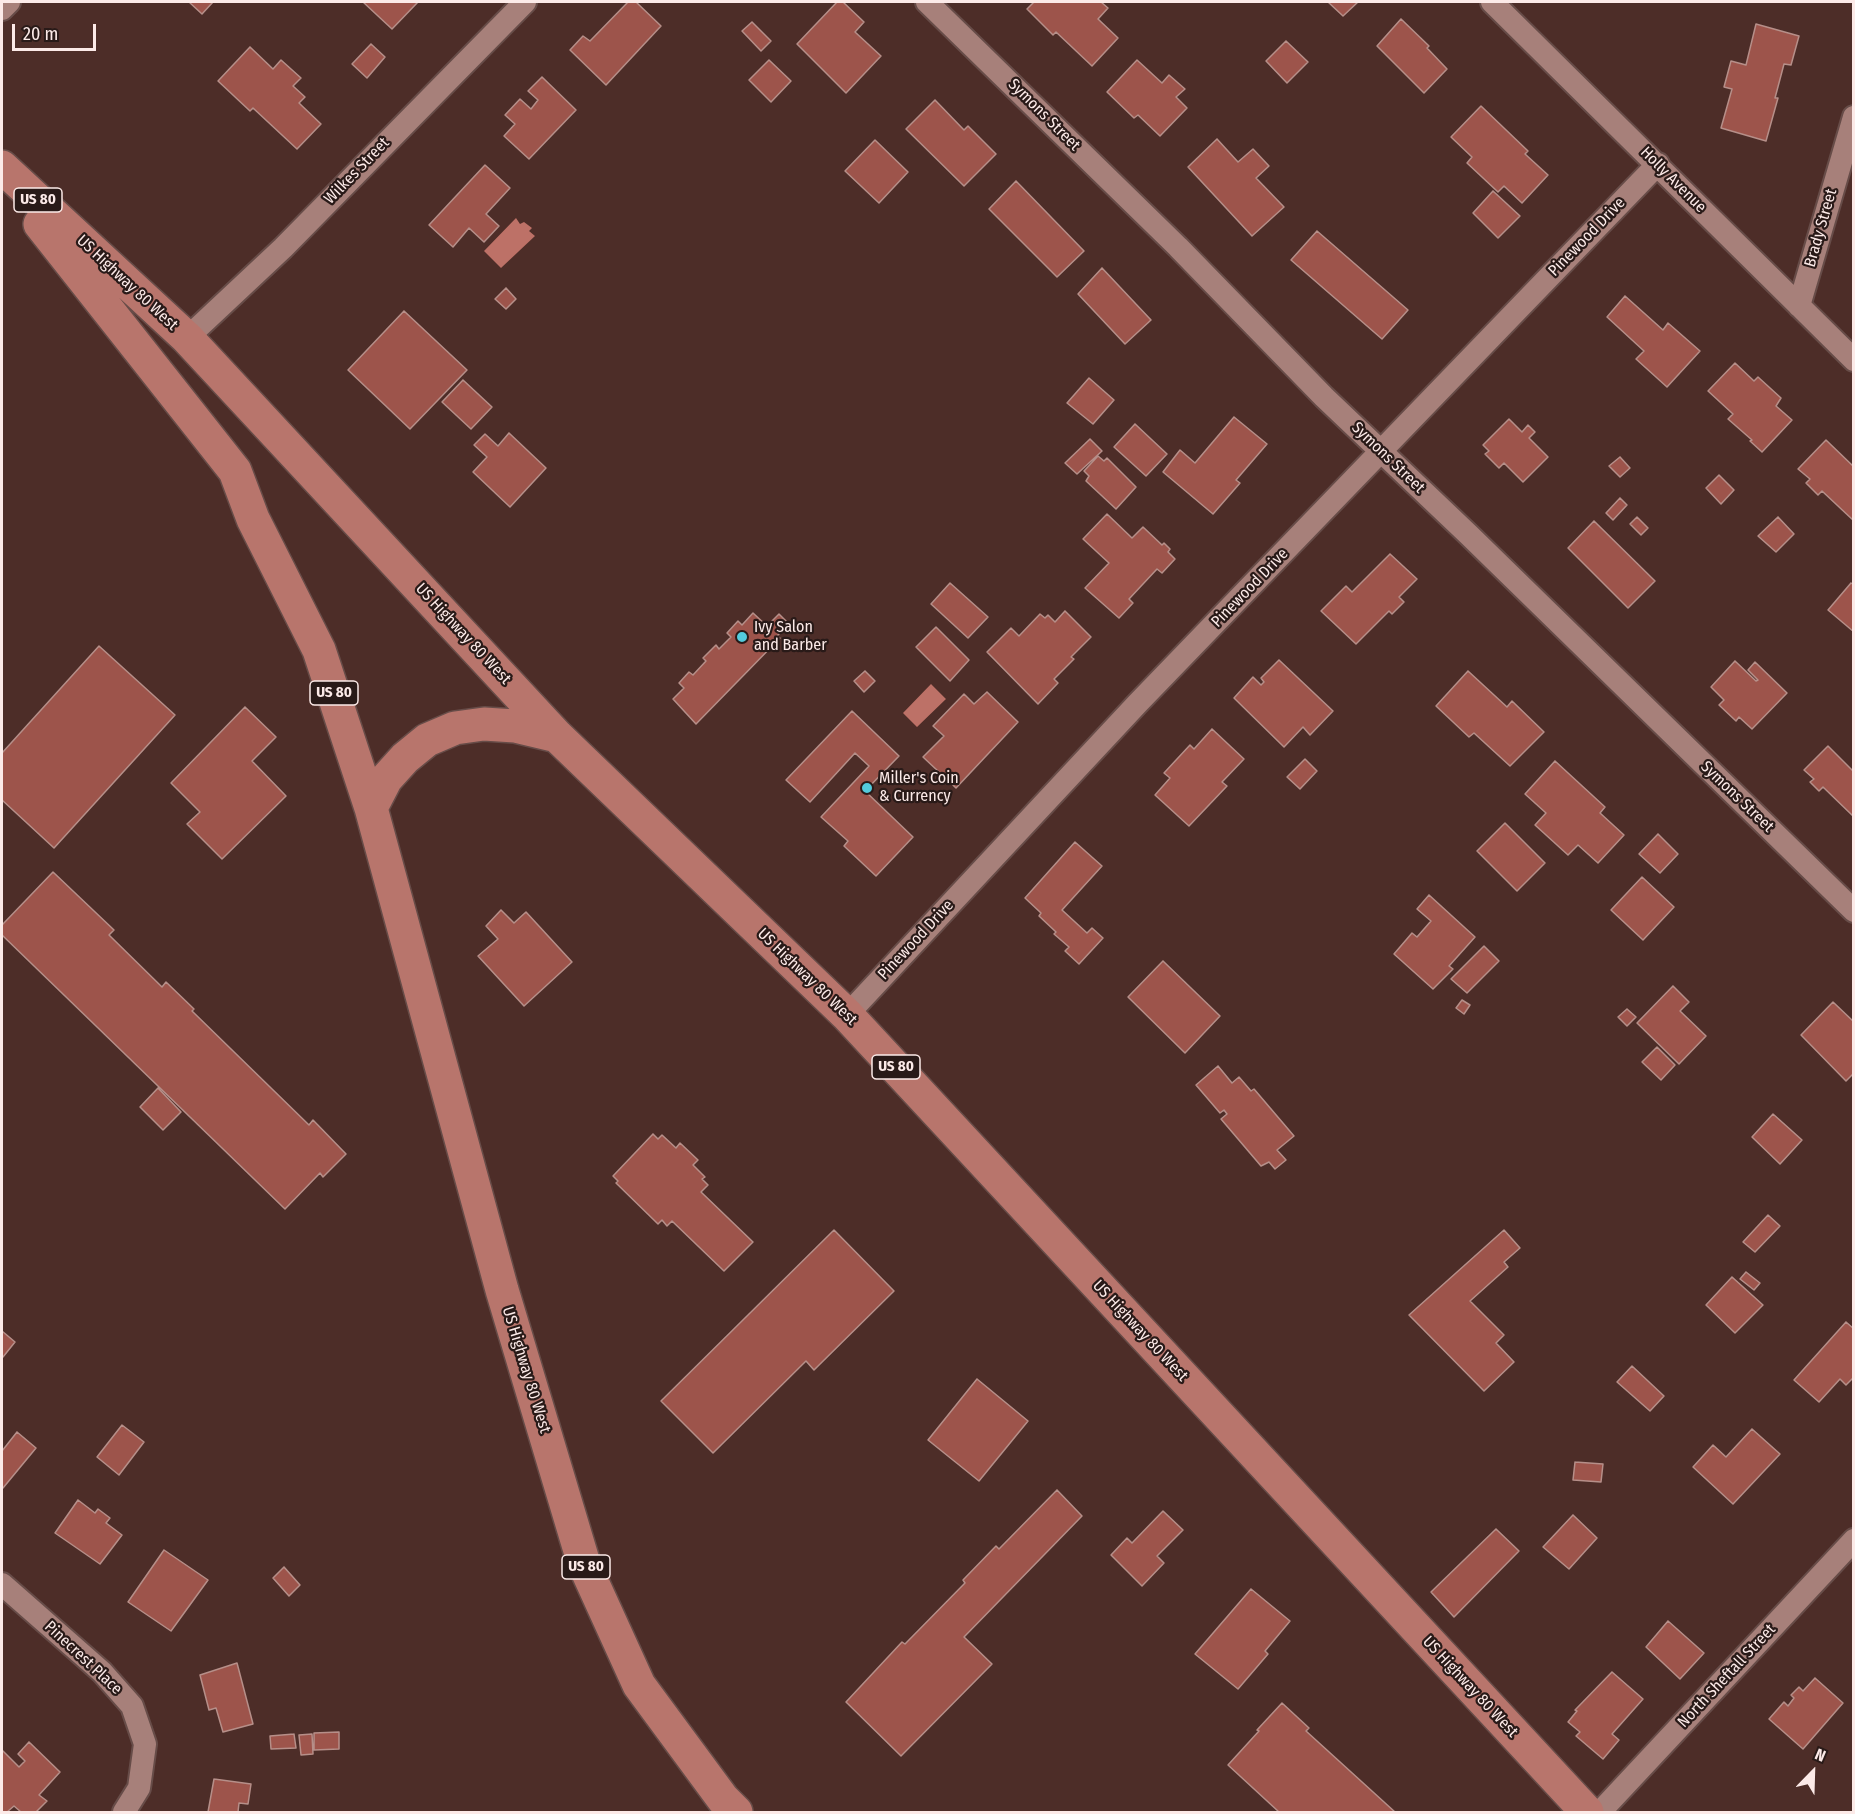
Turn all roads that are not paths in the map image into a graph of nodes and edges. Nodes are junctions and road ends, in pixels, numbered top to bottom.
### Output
1 (9, 2) edge
2 (525, 2) edge
3 (927, 2) edge
4 (1492, 2) edge
5 (2, 9) edge
6 (1854, 117) edge
7 (1658, 164) junction
8 (2, 166) edge
9 (2, 176) edge
10 (1799, 306) junction
11 (187, 338) junction
12 (1854, 360) edge
13 (1382, 452) junction
14 (557, 735) junction
15 (371, 808) junction
16 (1854, 911) edge
17 (847, 1015) junction
18 (1854, 1540) edge
19 (2, 1584) edge
20 (124, 1812) edge
21 (736, 1812) edge
22 (1587, 1812) edge
23 (1600, 1812) edge

1 - 5 street
2 - 11 street, Wilkes Street
3 - 13 street, Symons Street
4 - 7 street, Holly Avenue
6 - 10 street, Brady Street
7 - 10 street, Holly Avenue
7 - 13 street, Pinewood Drive
8 - 11 main road, US Highway 80 West / US 80
9 - 15 main road, US Highway 80 West / US 80
10 - 12 street, Holly Avenue
11 - 14 main road, US Highway 80 West / US 80
13 - 16 street, Symons Street
13 - 17 street, Pinewood Drive
14 - 15 main road
14 - 17 main road, US Highway 80 West / US 80
15 - 21 main road, US Highway 80 West / US 80
17 - 22 main road, US Highway 80 West / US 80
18 - 23 street, North Sheftall Street
19 - 20 street, Pinecrest Place

